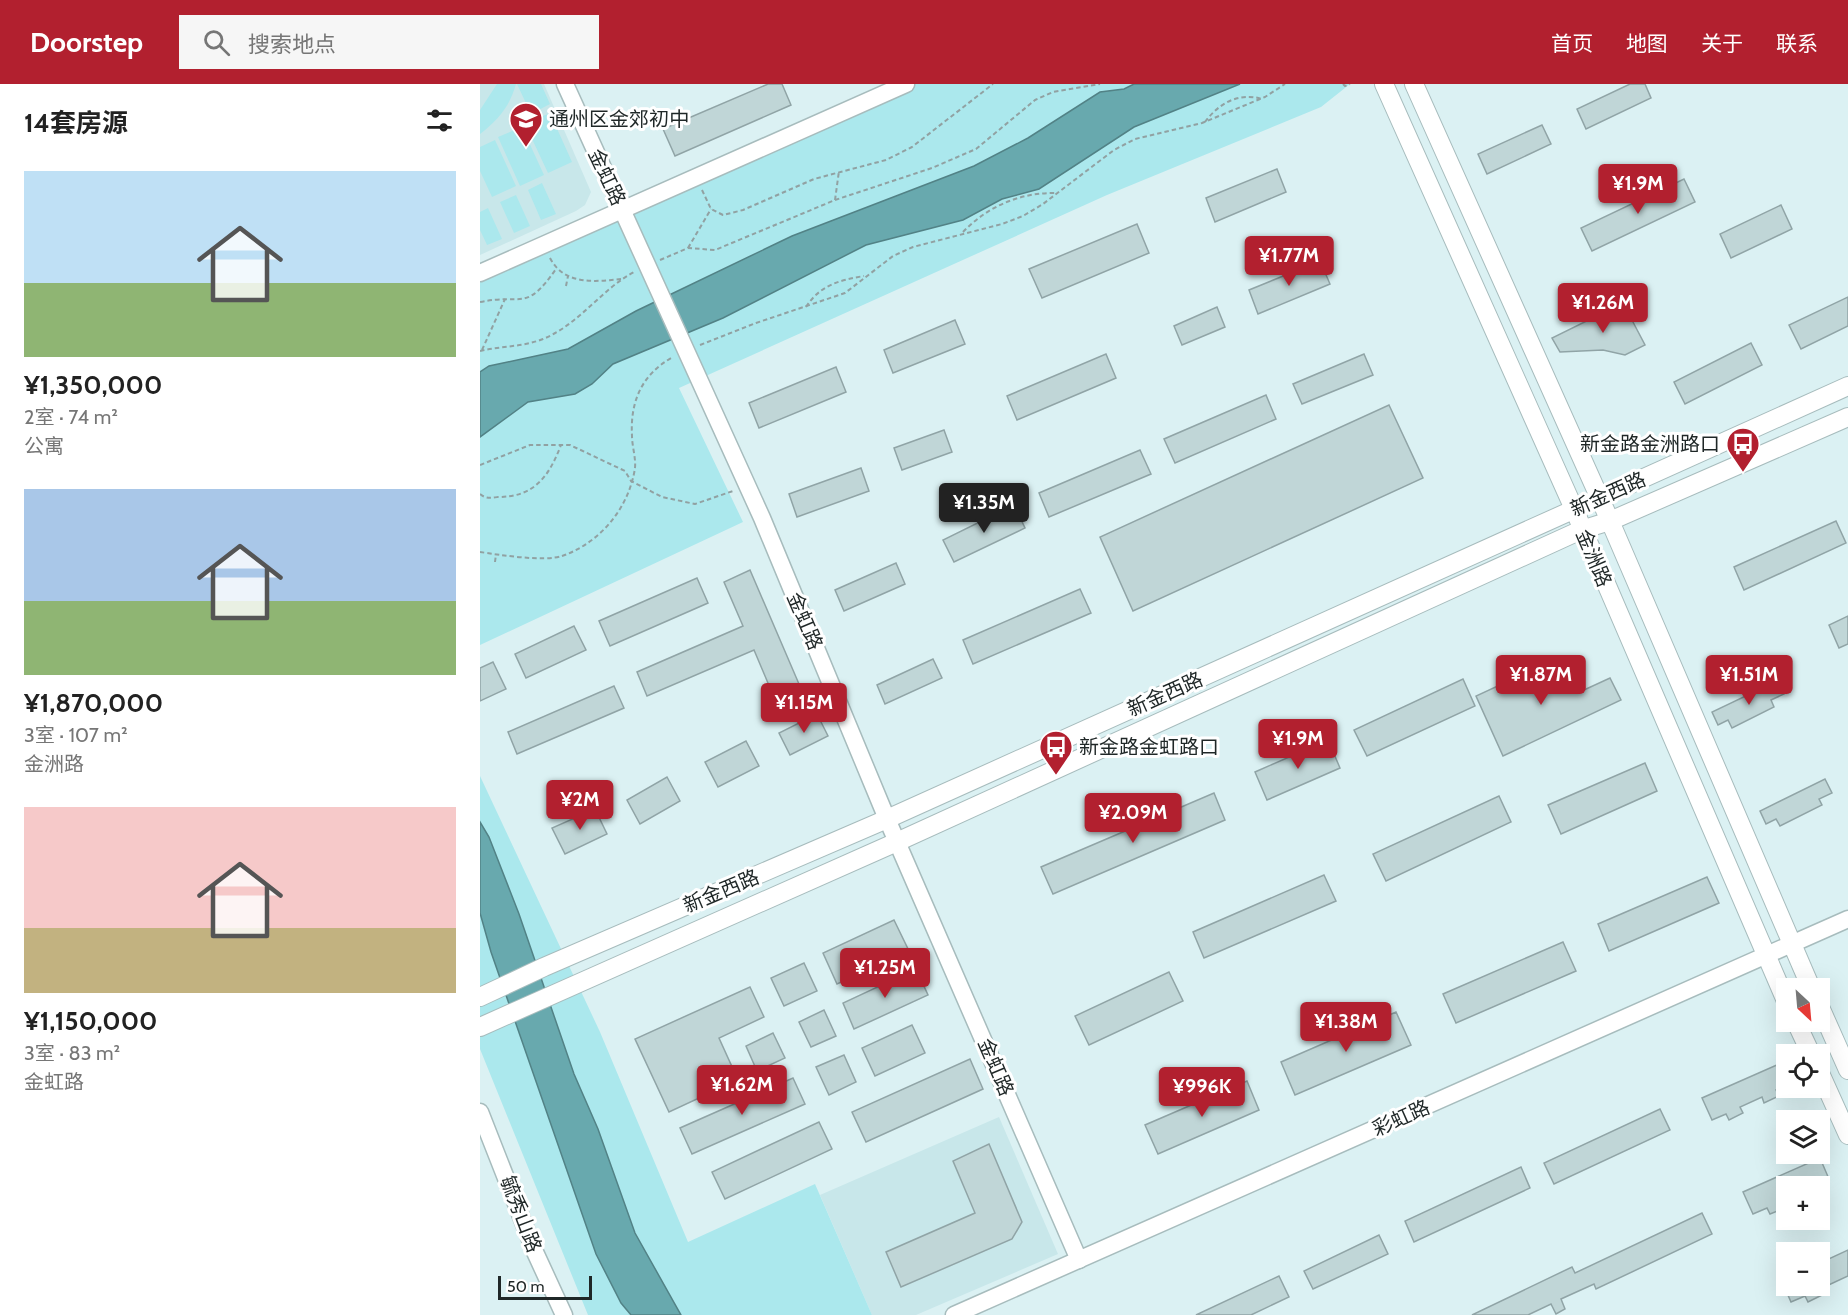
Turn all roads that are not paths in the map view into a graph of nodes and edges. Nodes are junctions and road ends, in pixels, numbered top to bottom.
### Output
1 (565, 84) edge
2 (906, 84) edge
3 (1384, 84) edge
4 (1414, 84) edge
5 (622, 210) junction
6 (480, 273) edge
7 (1848, 386) edge
8 (1848, 417) edge
9 (1599, 498) junction
10 (1574, 509) junction
11 (1610, 520) junction
12 (1581, 530) junction
13 (887, 819) junction
14 (899, 841) junction
15 (1848, 919) edge
16 (1791, 944) junction
17 (1769, 956) junction
18 (1778, 978) edge
19 (1806, 978) edge
20 (488, 993) edge
21 (480, 1027) edge
22 (1830, 1030) edge
23 (1848, 1070) edge
24 (1830, 1094) edge
25 (480, 1112) edge
26 (1848, 1135) edge
27 (1079, 1260) junction
28 (564, 1315) edge
29 (954, 1315) edge

1 - 5 street, 金虹路
2 - 5 street
3 - 10 main road, 金洲路
4 - 9 main road, 金洲路
5 - 6 street
5 - 13 street, 金虹路
7 - 9 main road, 新金西路
8 - 11 main road, 新金西路
9 - 10 main road, 新金西路
9 - 11 main road, 金洲路
10 - 12 main road, 金洲路
10 - 13 main road, 新金西路
11 - 12 main road, 新金西路
11 - 16 main road, 金洲路
12 - 14 main road, 新金西路
12 - 17 main road, 金洲路
13 - 14 street, 金虹路
13 - 20 main road, 新金西路
14 - 21 main road, 新金西路
14 - 27 street, 金虹路
15 - 16 street, 彩虹路
16 - 17 street, 彩虹路
16 - 19 main road, 金洲路
17 - 18 main road, 金洲路
17 - 27 street, 彩虹路
22 - 23 main road
24 - 26 main road
25 - 28 street, 毓秀山路
27 - 29 street, 彩虹路

